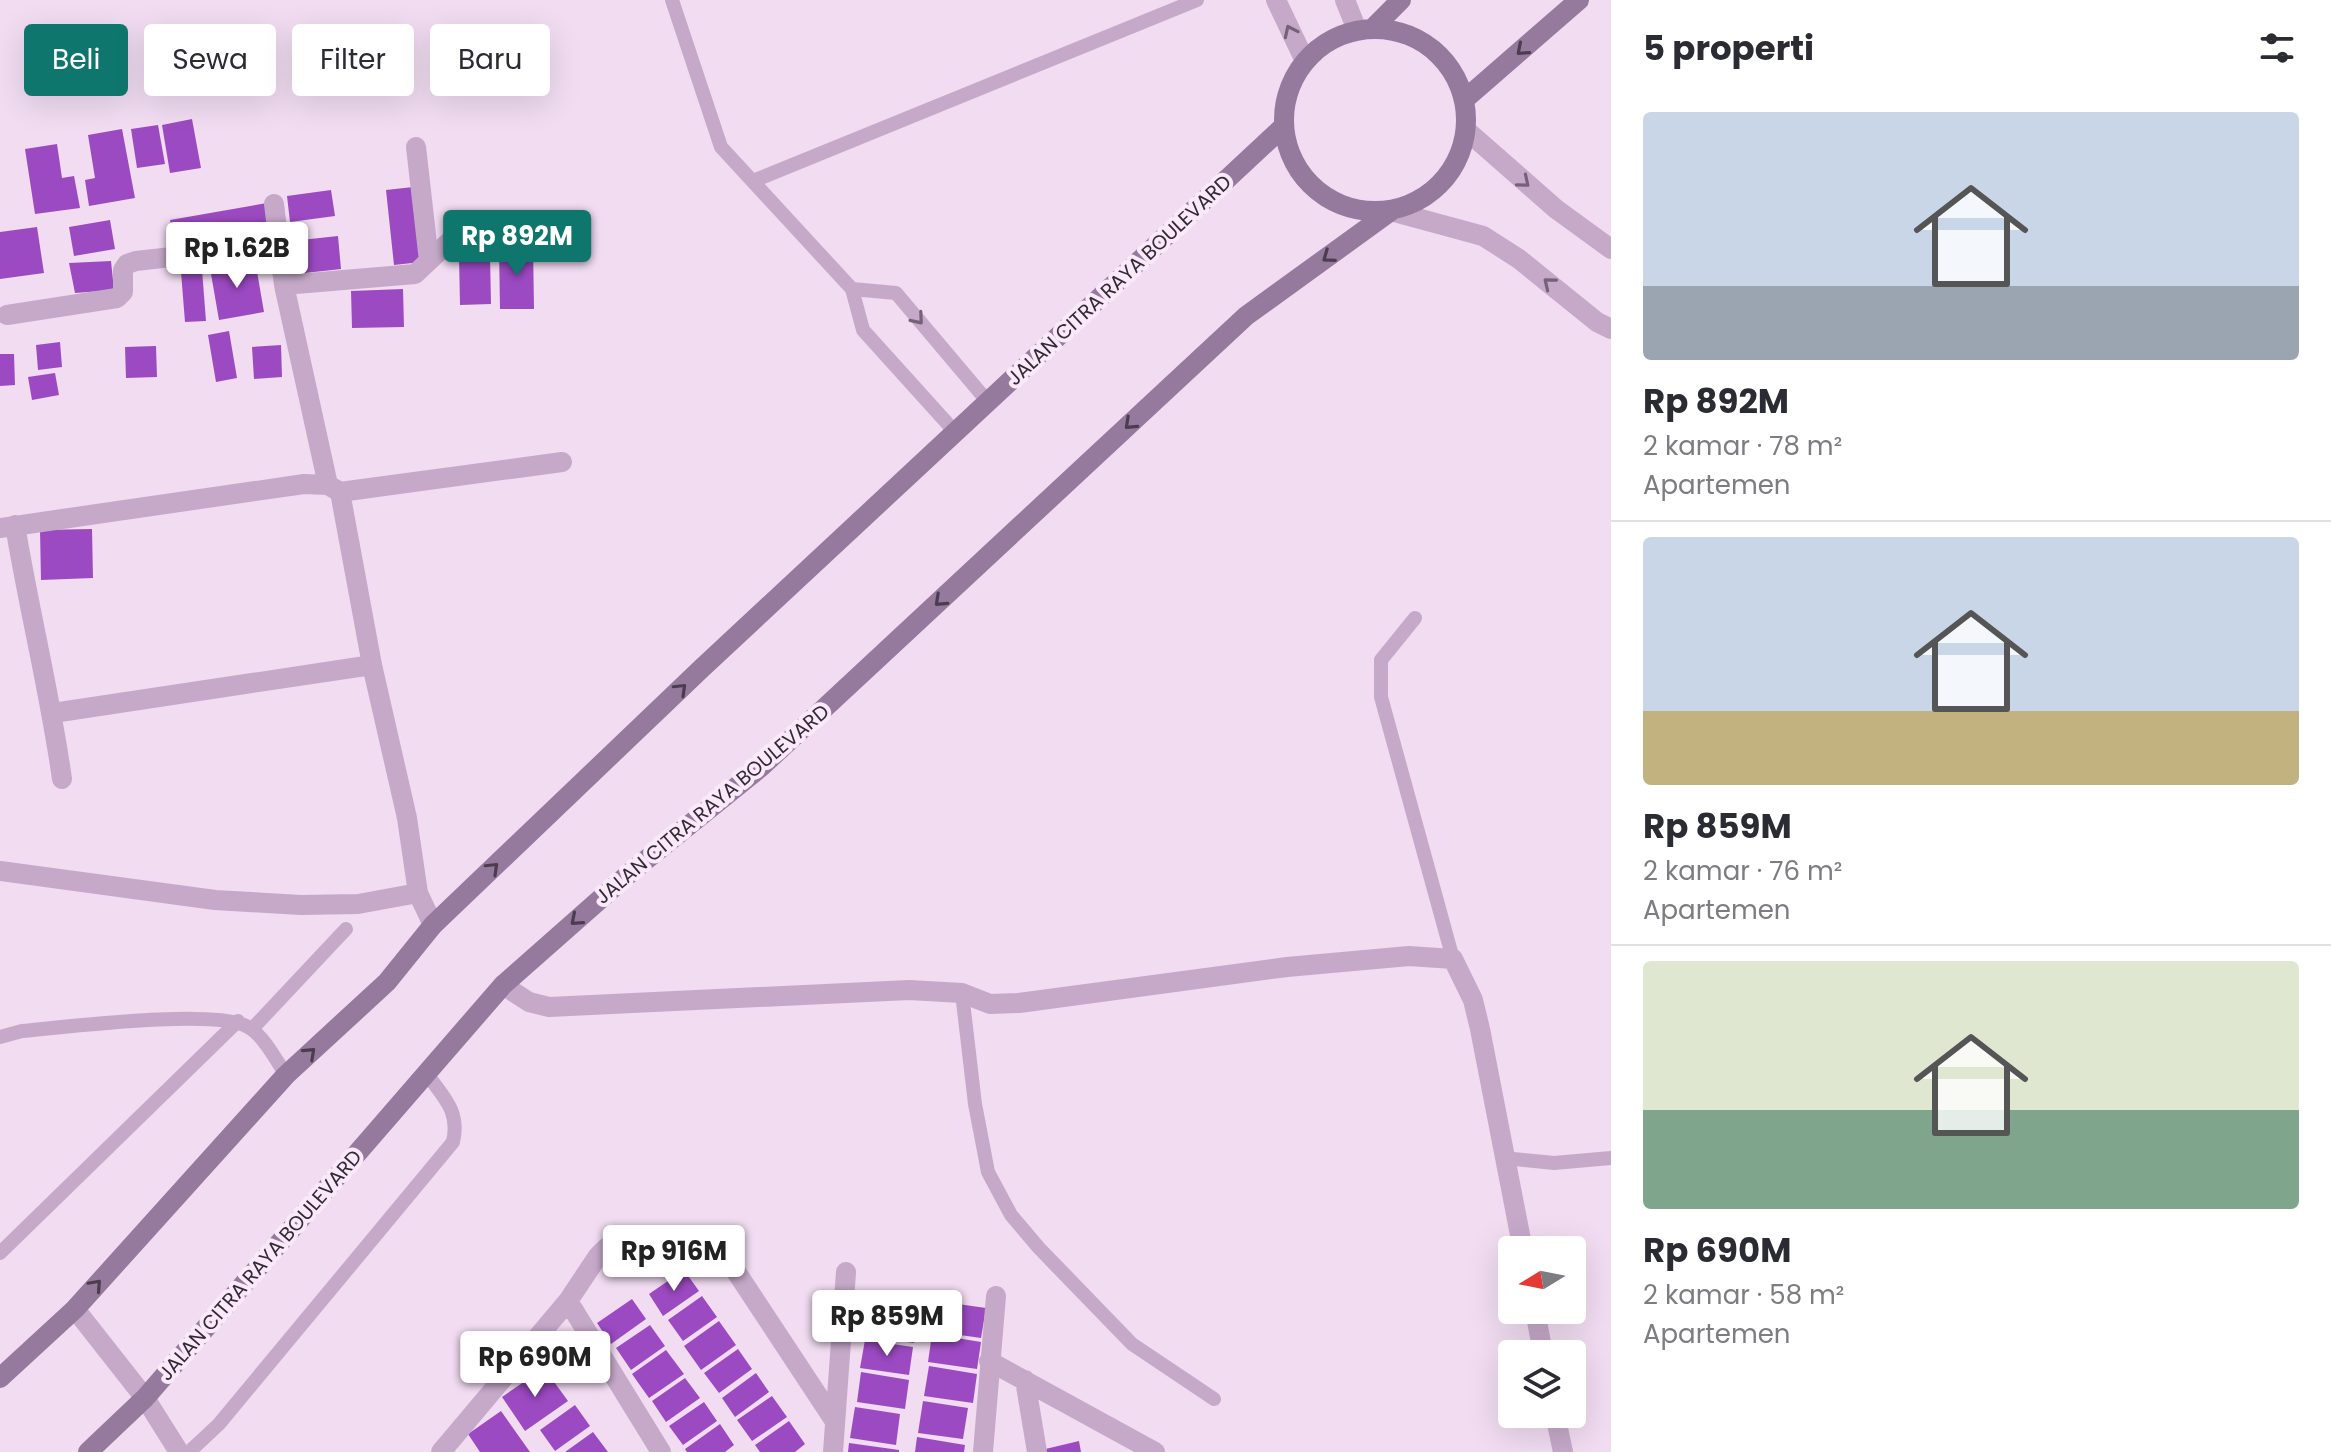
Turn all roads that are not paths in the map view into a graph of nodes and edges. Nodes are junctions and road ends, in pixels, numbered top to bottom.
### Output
1 (672, 0) edge
2 (1197, 0) edge
3 (1276, 0) edge
4 (1345, 0) edge
5 (1401, 0) edge
6 (1579, 0) edge
7 (1365, 29) junction
8 (1305, 61) junction
9 (1464, 100) junction
10 (1284, 126) junction
11 (1466, 130) junction
12 (416, 147) dead end
13 (753, 181) junction
14 (274, 204) dead end
15 (1391, 211) junction
16 (507, 222) dead end
17 (278, 245) junction
18 (1611, 249) edge
19 (429, 261) junction
20 (284, 285) junction
21 (852, 289) junction
22 (7, 315) dead end
23 (1611, 329) edge
24 (988, 402) junction
25 (956, 433) junction
26 (562, 462) dead end
27 (334, 488) junction
28 (8, 526) edge
29 (1415, 618) dead end
30 (372, 665) junction
31 (53, 713) junction
32 (62, 779) dead end
33 (0, 871) edge
34 (418, 893) junction
35 (433, 925) junction
36 (346, 929) dead end
37 (1453, 959) junction
38 (503, 985) junction
39 (962, 993) junction
40 (238, 1021) junction
41 (252, 1029) junction
42 (0, 1037) edge
43 (427, 1074) junction
44 (286, 1075) junction
45 (1504, 1158) junction
46 (1611, 1158) edge
47 (1520, 1236) edge
48 (0, 1253) edge
49 (846, 1272) dead end
50 (996, 1296) dead end
51 (568, 1301) junction
52 (75, 1309) junction
53 (989, 1361) junction
54 (0, 1378) edge
55 (1025, 1380) junction
56 (145, 1398) junction
57 (1214, 1399) dead end
58 (834, 1420) junction
59 (1558, 1428) edge
60 (448, 1449) edge
61 (88, 1452) edge
62 (179, 1452) edge
63 (189, 1452) edge
64 (661, 1452) edge
65 (833, 1452) edge
66 (983, 1452) edge
67 (1037, 1452) edge
68 (1155, 1452) edge
69 (1563, 1452) edge

1 - 13 lane
2 - 13 lane
8 -> 3 street
4 - 7 street
5 - 7 main road
6 -> 9 main road
7 - 8 main road
7 - 9 main road
8 - 10 main road
9 - 11 main road
10 - 15 main road
10 - 24 main road, JALAN CITRA RAYA BOULEVARD
11 - 15 main road
11 -> 18 street
12 - 19 street
13 - 21 lane
14 - 17 street
23 -> 15 street
15 -> 38 main road, JALAN CITRA RAYA BOULEVARD
16 - 19 street
17 - 20 street
17 - 22 street
19 - 20 street
20 - 27 street
21 -> 24 lane
21 - 25 lane
24 - 25 main road, JALAN CITRA RAYA BOULEVARD
35 -> 25 main road, JALAN CITRA RAYA BOULEVARD
26 - 27 street
27 - 28 street
27 - 30 street
28 - 31 street
29 - 37 lane
30 - 31 street
30 - 34 street
31 - 32 street
33 - 34 street
34 - 35 street
44 -> 35 main road, JALAN CITRA RAYA BOULEVARD
36 - 41 lane
37 - 39 street
37 - 45 street
38 - 39 street
38 - 43 main road, JALAN CITRA RAYA BOULEVARD
39 - 57 lane
40 - 41 lane
40 - 42 lane
40 - 48 lane
41 - 44 lane
43 - 56 main road, JALAN CITRA RAYA BOULEVARD
43 - 63 lane
52 -> 44 main road, JALAN CITRA RAYA BOULEVARD
45 - 46 lane
45 - 47 street
49 - 58 street
50 - 53 street
51 - 58 street
51 - 60 street
51 - 64 street
52 - 54 main road, JALAN CITRA RAYA BOULEVARD
52 - 56 street
53 - 55 street
53 - 66 street
55 - 67 street
55 - 68 street
56 - 61 main road, JALAN CITRA RAYA BOULEVARD
56 - 62 street
58 - 65 street
59 - 69 street

